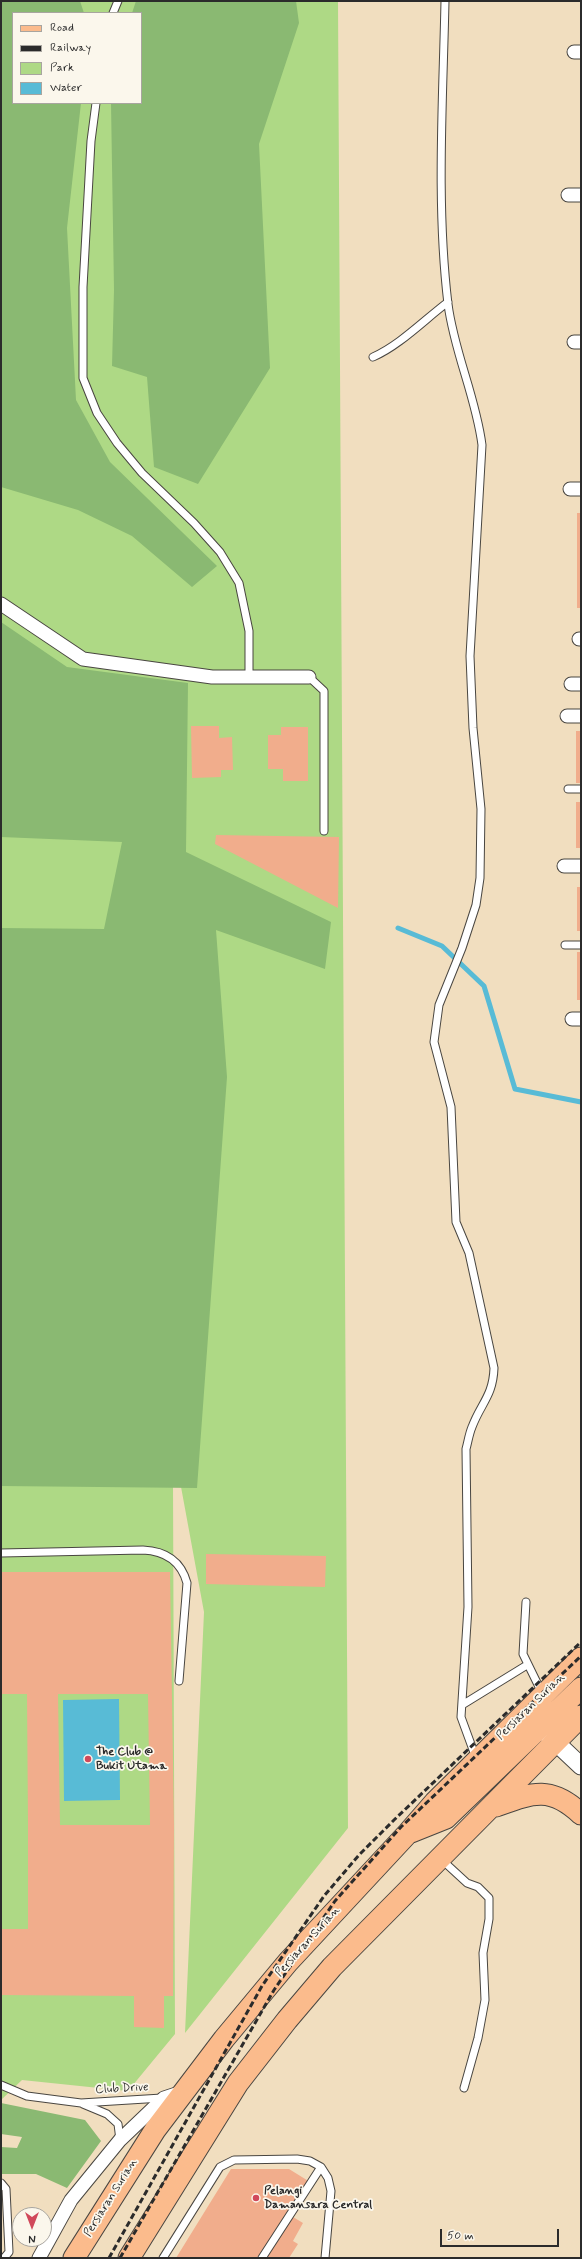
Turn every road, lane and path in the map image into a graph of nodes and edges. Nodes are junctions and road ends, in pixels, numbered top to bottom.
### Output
1 (118, 1) edge
2 (445, 1) edge
3 (113, 12) edge
4 (96, 104) edge
5 (568, 195) dead end
6 (581, 195) edge
7 (448, 302) junction
8 (373, 357) dead end
9 (1, 604) edge
10 (309, 677) joint
11 (248, 678) junction
12 (567, 716) dead end
13 (581, 716) edge
14 (568, 789) dead end
15 (581, 789) edge
16 (324, 831) dead end
17 (564, 866) dead end
18 (581, 866) edge
19 (566, 945) dead end
20 (581, 945) edge
21 (1, 1553) edge
22 (526, 1602) dead end
23 (581, 1658) edge
24 (525, 1666) junction
25 (179, 1681) dead end
26 (581, 1688) edge
27 (543, 1695) junction
28 (466, 1703) junction
29 (559, 1709) junction
30 (579, 1722) edge
31 (539, 1728) junction
32 (555, 1742) junction
33 (476, 1760) junction
34 (581, 1766) edge
35 (489, 1809) junction
36 (581, 1814) edge
37 (408, 1833) junction
38 (440, 1858) junction
39 (1, 2085) edge
40 (464, 2088) dead end
41 (173, 2095) junction
42 (81, 2103) junction
43 (120, 2140) junction
44 (321, 2167) junction
45 (1, 2183) edge
46 (4, 2258) edge
47 (39, 2258) edge
48 (74, 2258) edge
49 (129, 2258) edge
50 (163, 2258) edge
51 (262, 2258) edge
52 (325, 2258) edge

1 - 3 lane
2 - 7 lane
4 - 11 lane
5 - 6 street
7 - 8 lane
7 - 28 lane
9 - 11 street
10 - 11 street
10 - 16 lane
12 - 13 street
14 - 15 lane
17 - 18 street
19 - 20 lane
21 - 25 lane
22 - 24 lane
23 - 27 main road, Persiaran Surian
24 - 27 lane
24 - 28 lane
26 - 29 main road
27 - 33 main road, Persiaran Surian
28 - 33 lane
29 - 30 street
29 - 31 main road
30 - 32 main road
31 - 32 street
31 - 37 main road
32 - 34 street
32 - 35 main road
33 - 37 main road, Persiaran Surian
35 - 36 main road
35 - 38 main road
37 - 41 main road, Persiaran Surian
38 - 40 lane
38 - 49 main road
39 - 42 lane, Club Drive
41 - 42 lane, Club Drive
41 - 43 street
41 - 48 main road, Persiaran Surian
42 - 43 lane, Club Drive
43 - 47 street
44 - 50 lane
44 - 51 lane
44 - 52 lane
45 - 46 lane

